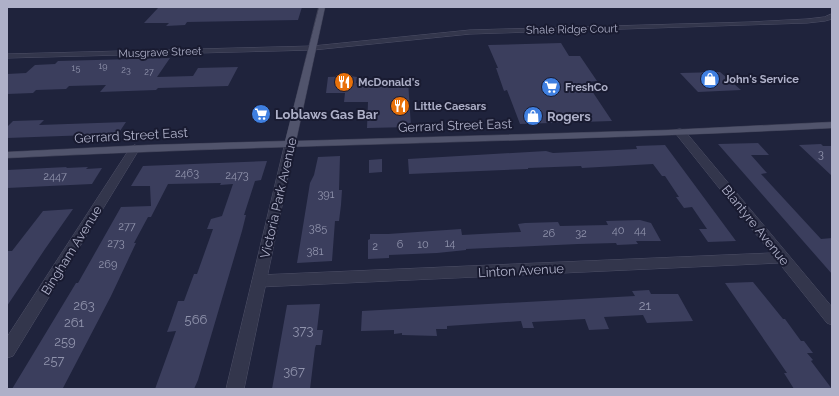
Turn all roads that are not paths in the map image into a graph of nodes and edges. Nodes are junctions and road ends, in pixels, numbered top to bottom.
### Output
1 (322, 7) edge
2 (832, 16) edge
3 (313, 48) junction
4 (7, 56) edge
5 (832, 125) edge
6 (680, 132) junction
7 (290, 143) junction
8 (136, 148) junction
9 (7, 155) edge
10 (783, 258) junction
11 (259, 281) junction
12 (832, 318) edge
13 (7, 351) edge
14 (235, 389) edge

1 - 3 main road, Victoria Park Avenue
2 - 3 street, Shale Ridge Court
3 - 4 street, Musgrave Street
3 - 7 main road, Victoria Park Avenue
5 - 6 main road, Gerrard Street East
6 - 7 main road, Gerrard Street East
6 - 10 street, Blantyre Avenue
7 - 8 main road, Gerrard Street East
7 - 11 street, Victoria Park Avenue
8 - 9 main road, Gerrard Street East
8 - 13 street, Bingham Avenue
10 - 11 street, Linton Avenue
10 - 12 street, Blantyre Avenue
11 - 14 street, Victoria Park Avenue

